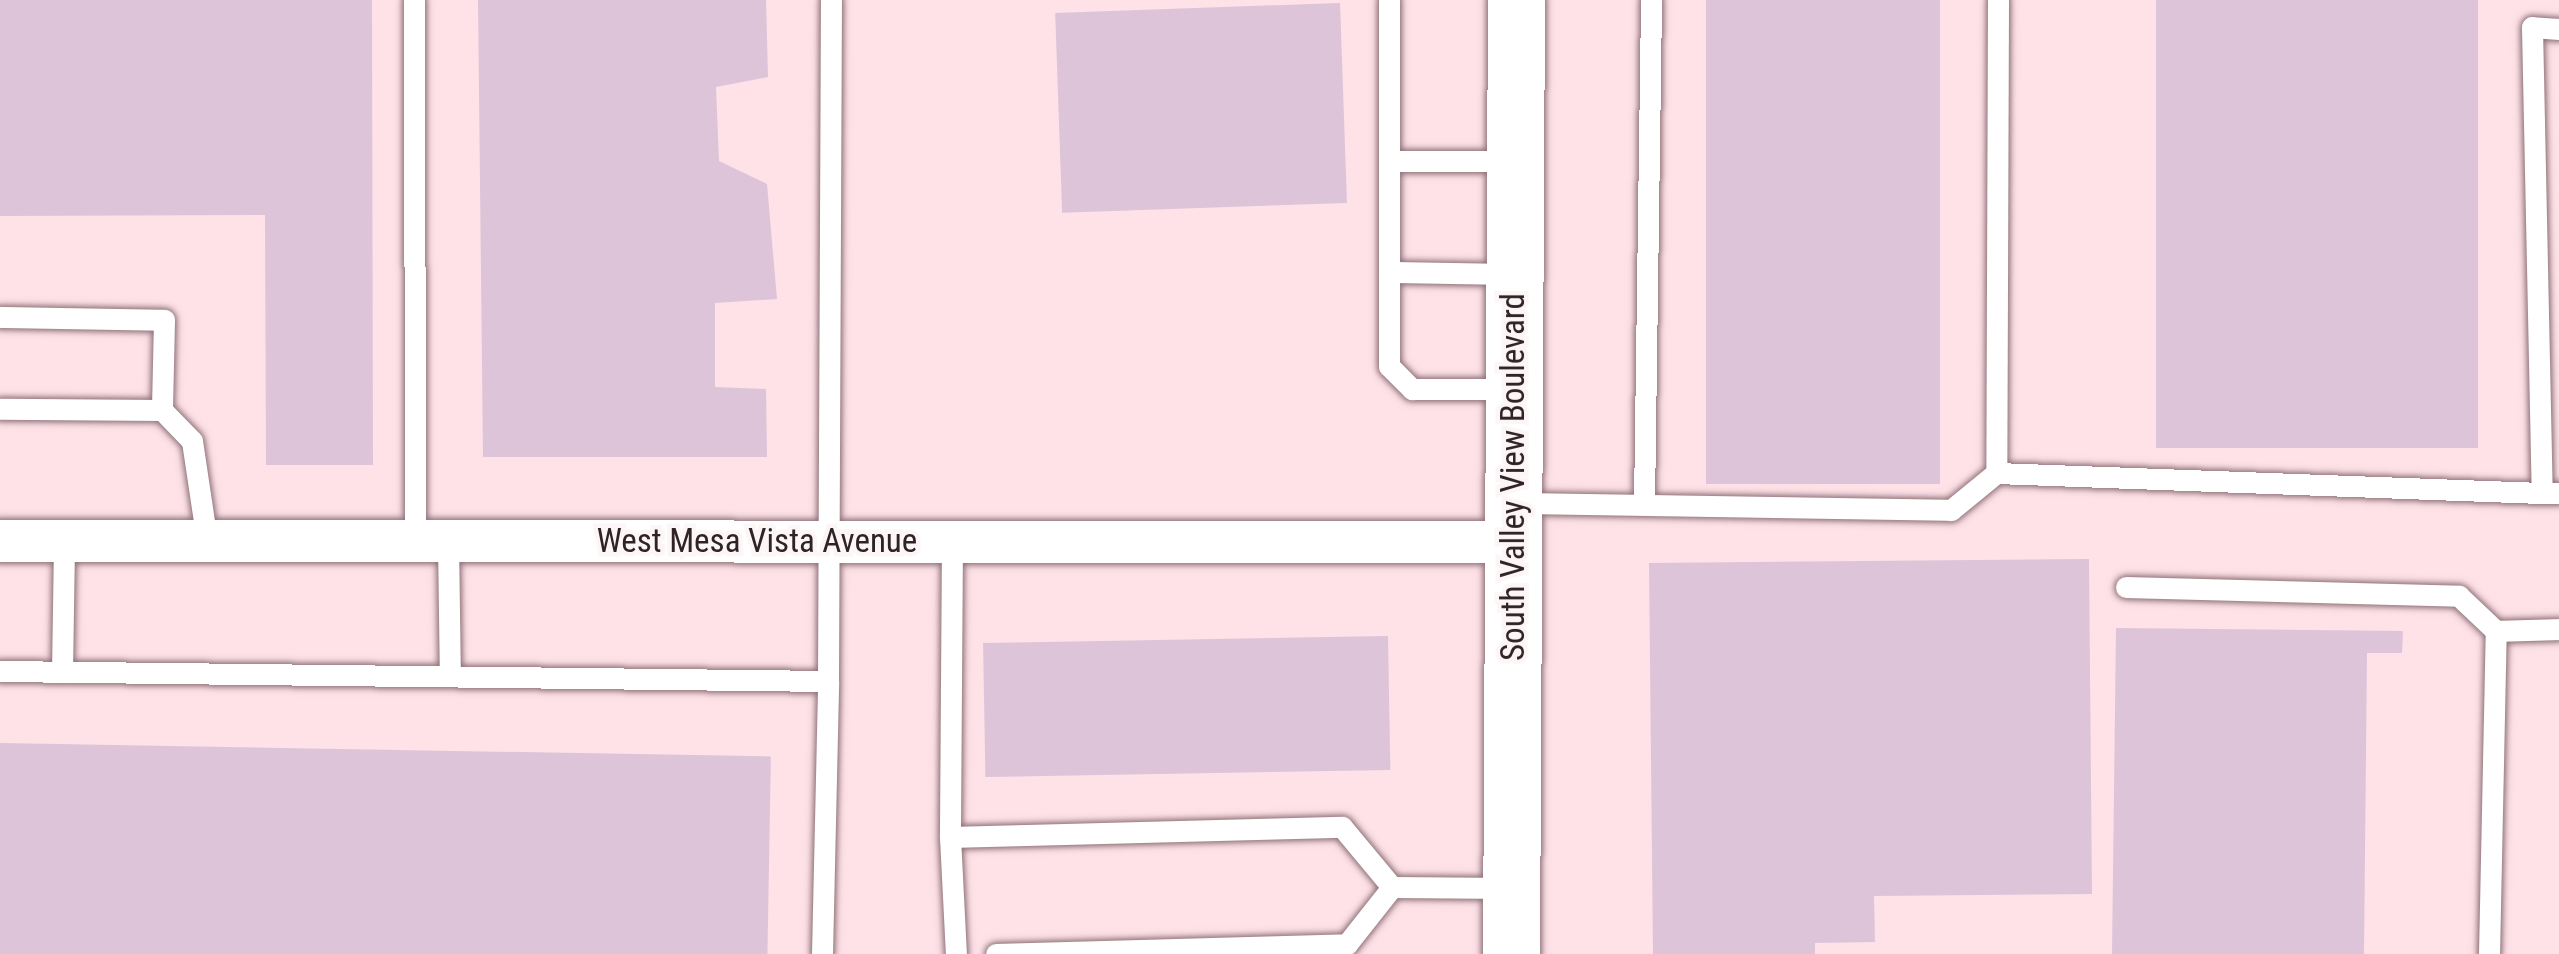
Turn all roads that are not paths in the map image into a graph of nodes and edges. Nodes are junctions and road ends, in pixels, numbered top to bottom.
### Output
1 (413, 0) edge
2 (831, 0) edge
3 (1389, 0) edge
4 (1516, 0) edge
5 (1651, 0) edge
6 (1998, 0) edge
7 (2559, 28) edge
8 (1389, 160) junction
9 (1515, 161) junction
10 (1389, 272) junction
11 (1515, 274) junction
12 (0, 317) edge
13 (1514, 389) junction
14 (0, 409) edge
15 (163, 410) junction
16 (1996, 473) junction
17 (2551, 493) edge
18 (1644, 504) junction
19 (1513, 522) junction
20 (0, 541) edge
21 (64, 541) junction
22 (207, 541) junction
23 (432, 541) junction
24 (832, 541) junction
25 (952, 541) junction
26 (2126, 587) dead end
27 (2559, 629) edge
28 (2496, 631) junction
29 (0, 671) edge
30 (62, 672) junction
31 (450, 676) junction
32 (829, 681) junction
33 (950, 837) junction
34 (1391, 887) junction
35 (1511, 888) junction
36 (822, 954) edge
37 (956, 954) edge
38 (996, 954) edge
39 (1510, 954) edge
40 (2489, 954) edge

1 - 23 lane
2 - 24 lane
3 - 8 lane
4 - 9 main road, South Valley View Boulevard
5 - 18 lane
6 - 16 lane
7 - 17 lane
8 - 9 lane
8 - 10 lane
9 - 11 main road, South Valley View Boulevard
10 - 11 lane
10 - 13 lane
11 - 13 main road, South Valley View Boulevard
12 - 15 lane
13 - 19 main road, South Valley View Boulevard
14 - 15 lane
15 - 22 lane
16 - 17 lane
16 - 18 lane
18 - 19 lane
19 - 25 street, West Mesa Vista Avenue
19 - 35 main road, South Valley View Boulevard
20 - 21 street, West Mesa Vista Avenue
21 - 22 street, West Mesa Vista Avenue
21 - 30 lane
22 - 23 street, West Mesa Vista Avenue
23 - 24 street, West Mesa Vista Avenue
23 - 31 lane
24 - 25 street, West Mesa Vista Avenue
24 - 32 lane
25 - 33 lane
26 - 28 lane
27 - 28 lane
28 - 40 lane
29 - 30 lane
30 - 31 lane
31 - 32 lane
32 - 36 lane
33 - 34 lane
33 - 37 lane
34 - 35 lane
34 - 38 lane
35 - 39 main road, South Valley View Boulevard

